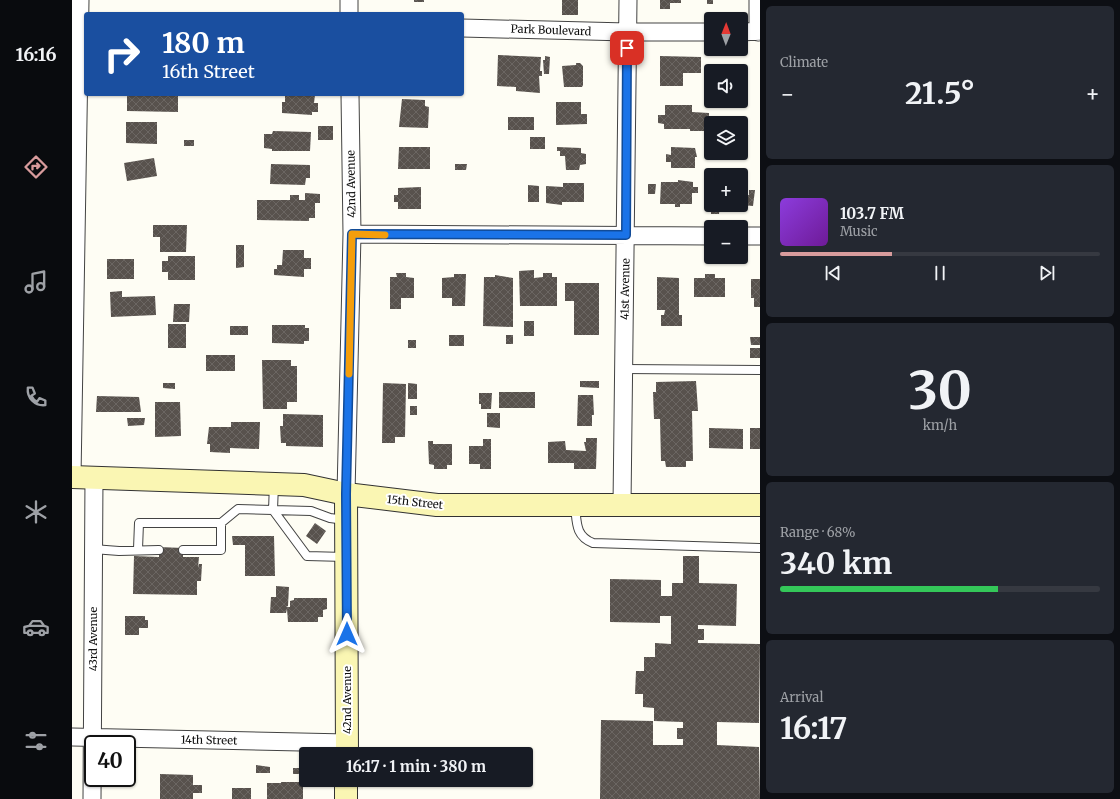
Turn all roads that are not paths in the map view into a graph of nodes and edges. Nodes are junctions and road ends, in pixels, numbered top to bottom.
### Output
1 (80, 0) edge
2 (349, 0) edge
3 (628, 0) edge
4 (758, 0) edge
5 (349, 12) edge
6 (79, 23) edge
7 (464, 28) edge
8 (628, 32) junction
9 (704, 32) edge
10 (753, 32) edge
11 (350, 96) edge
12 (75, 154) edge
13 (74, 227) edge
14 (352, 234) junction
15 (626, 235) junction
16 (704, 236) edge
17 (748, 236) edge
18 (760, 236) edge
19 (624, 369) junction
20 (760, 370) edge
21 (72, 478) edge
22 (94, 478) junction
23 (274, 484) junction
24 (346, 494) junction
25 (575, 505) junction
26 (622, 505) junction
27 (760, 505) edge
28 (273, 510) junction
29 (346, 520) junction
30 (221, 523) junction
31 (760, 548) edge
32 (93, 549) junction
33 (138, 549) junction
34 (159, 550) dead end
35 (183, 550) dead end
36 (346, 557) junction
37 (92, 735) edge
38 (72, 737) edge
39 (84, 737) edge
40 (136, 739) edge
41 (324, 747) edge
42 (347, 747) edge
43 (92, 787) edge
44 (346, 787) edge
45 (92, 799) edge
46 (346, 799) edge

1 - 6 street
2 - 5 street
3 - 8 street, 41st Avenue
4 - 10 street
6 - 12 street
7 - 8 street, Park Boulevard
8 - 9 street, Park Boulevard
8 - 15 street, 41st Avenue
11 - 14 street, 42nd Avenue
12 - 13 street
13 - 21 street
14 - 15 street
14 - 24 street, 42nd Avenue
15 - 16 street
15 - 19 street, 41st Avenue
17 - 18 street
19 - 20 lane
19 - 26 street, 41st Avenue
21 - 22 main road, 15th Street
22 - 23 main road, 15th Street
22 - 32 street, 43rd Avenue
23 - 24 main road, 15th Street
23 - 28 lane
24 - 25 main road, 15th Street
24 - 29 main road, 42nd Avenue
25 - 26 main road, 15th Street
25 - 31 lane
26 - 27 main road, 15th Street
28 - 29 lane
28 - 30 lane
28 - 36 lane
29 - 36 main road, 42nd Avenue
30 - 33 lane
30 - 35 lane
32 - 33 lane
32 - 37 street, 43rd Avenue
33 - 34 lane
36 - 42 main road, 42nd Avenue
38 - 39 street, 14th Street
40 - 41 street, 14th Street
43 - 45 street, 43rd Avenue
44 - 46 main road

